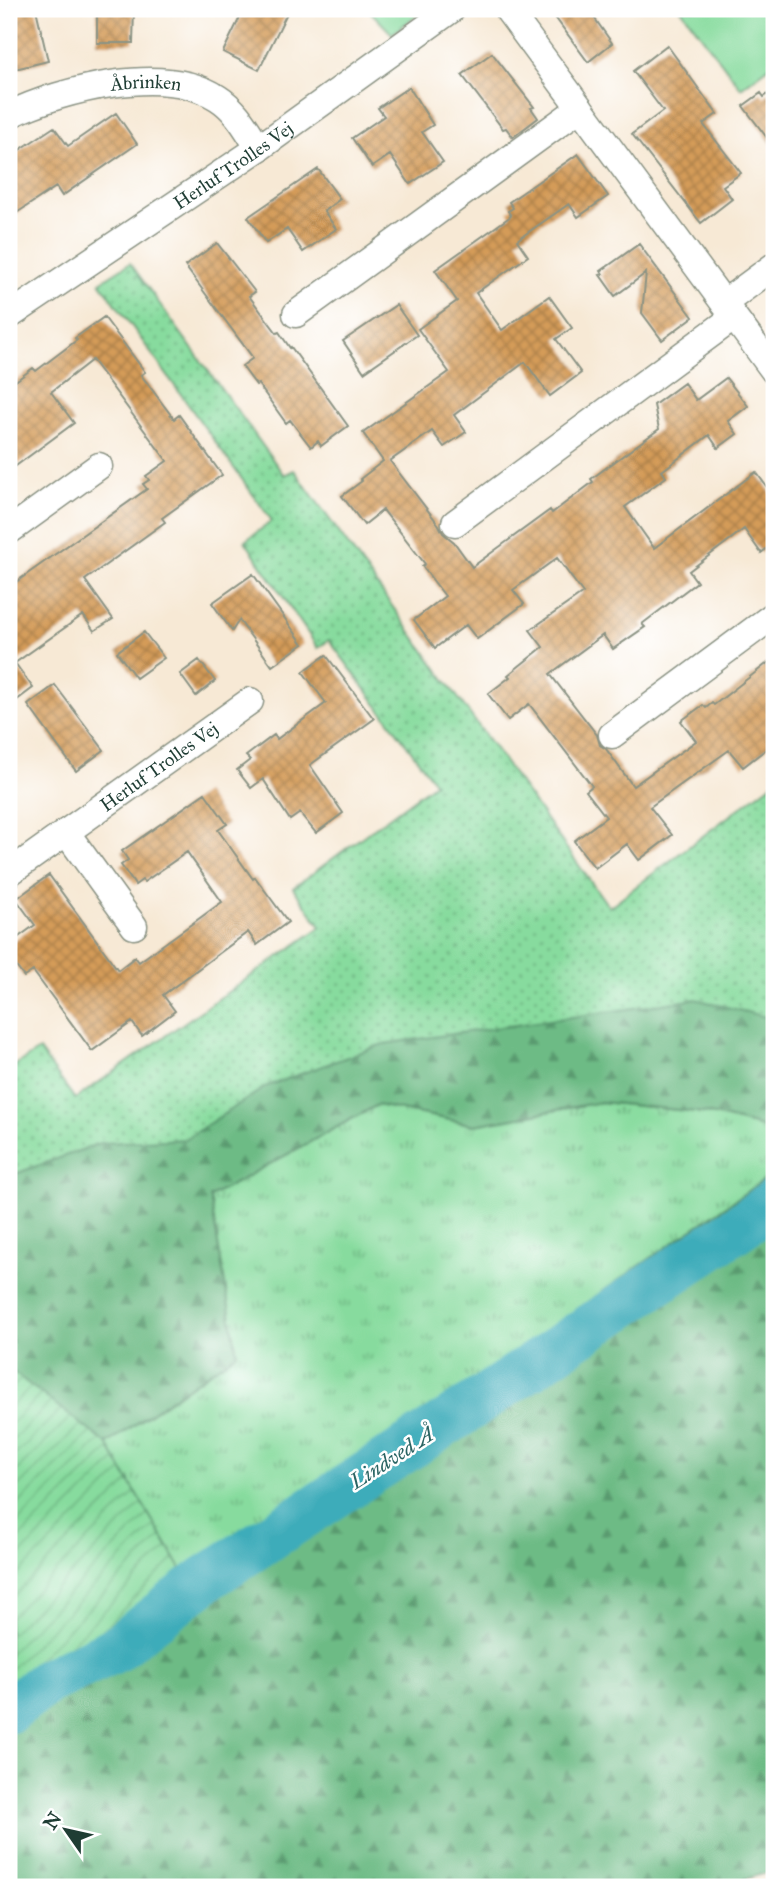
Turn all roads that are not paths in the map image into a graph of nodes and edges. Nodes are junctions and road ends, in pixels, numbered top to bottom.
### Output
1 (452, 9) edge
2 (507, 9) edge
3 (580, 108) junction
4 (9, 115) edge
5 (259, 148) junction
6 (774, 266) edge
7 (729, 310) junction
8 (296, 314) dead end
9 (9, 316) edge
10 (774, 371) edge
11 (99, 466) dead end
12 (456, 523) dead end
13 (9, 531) edge
14 (774, 615) edge
15 (250, 701) dead end
16 (612, 735) dead end
17 (66, 832) junction
18 (9, 873) edge
19 (134, 926) dead end

1 - 5 street, Herluf Trolles Vej
2 - 3 street
3 - 7 street
3 - 8 street
4 - 5 street, Åbrinken
5 - 9 street, Herluf Trolles Vej
6 - 7 street
7 - 10 street
7 - 12 street
11 - 13 street
14 - 16 street
15 - 17 street, Herluf Trolles Vej
17 - 18 street, Herluf Trolles Vej
17 - 19 street

